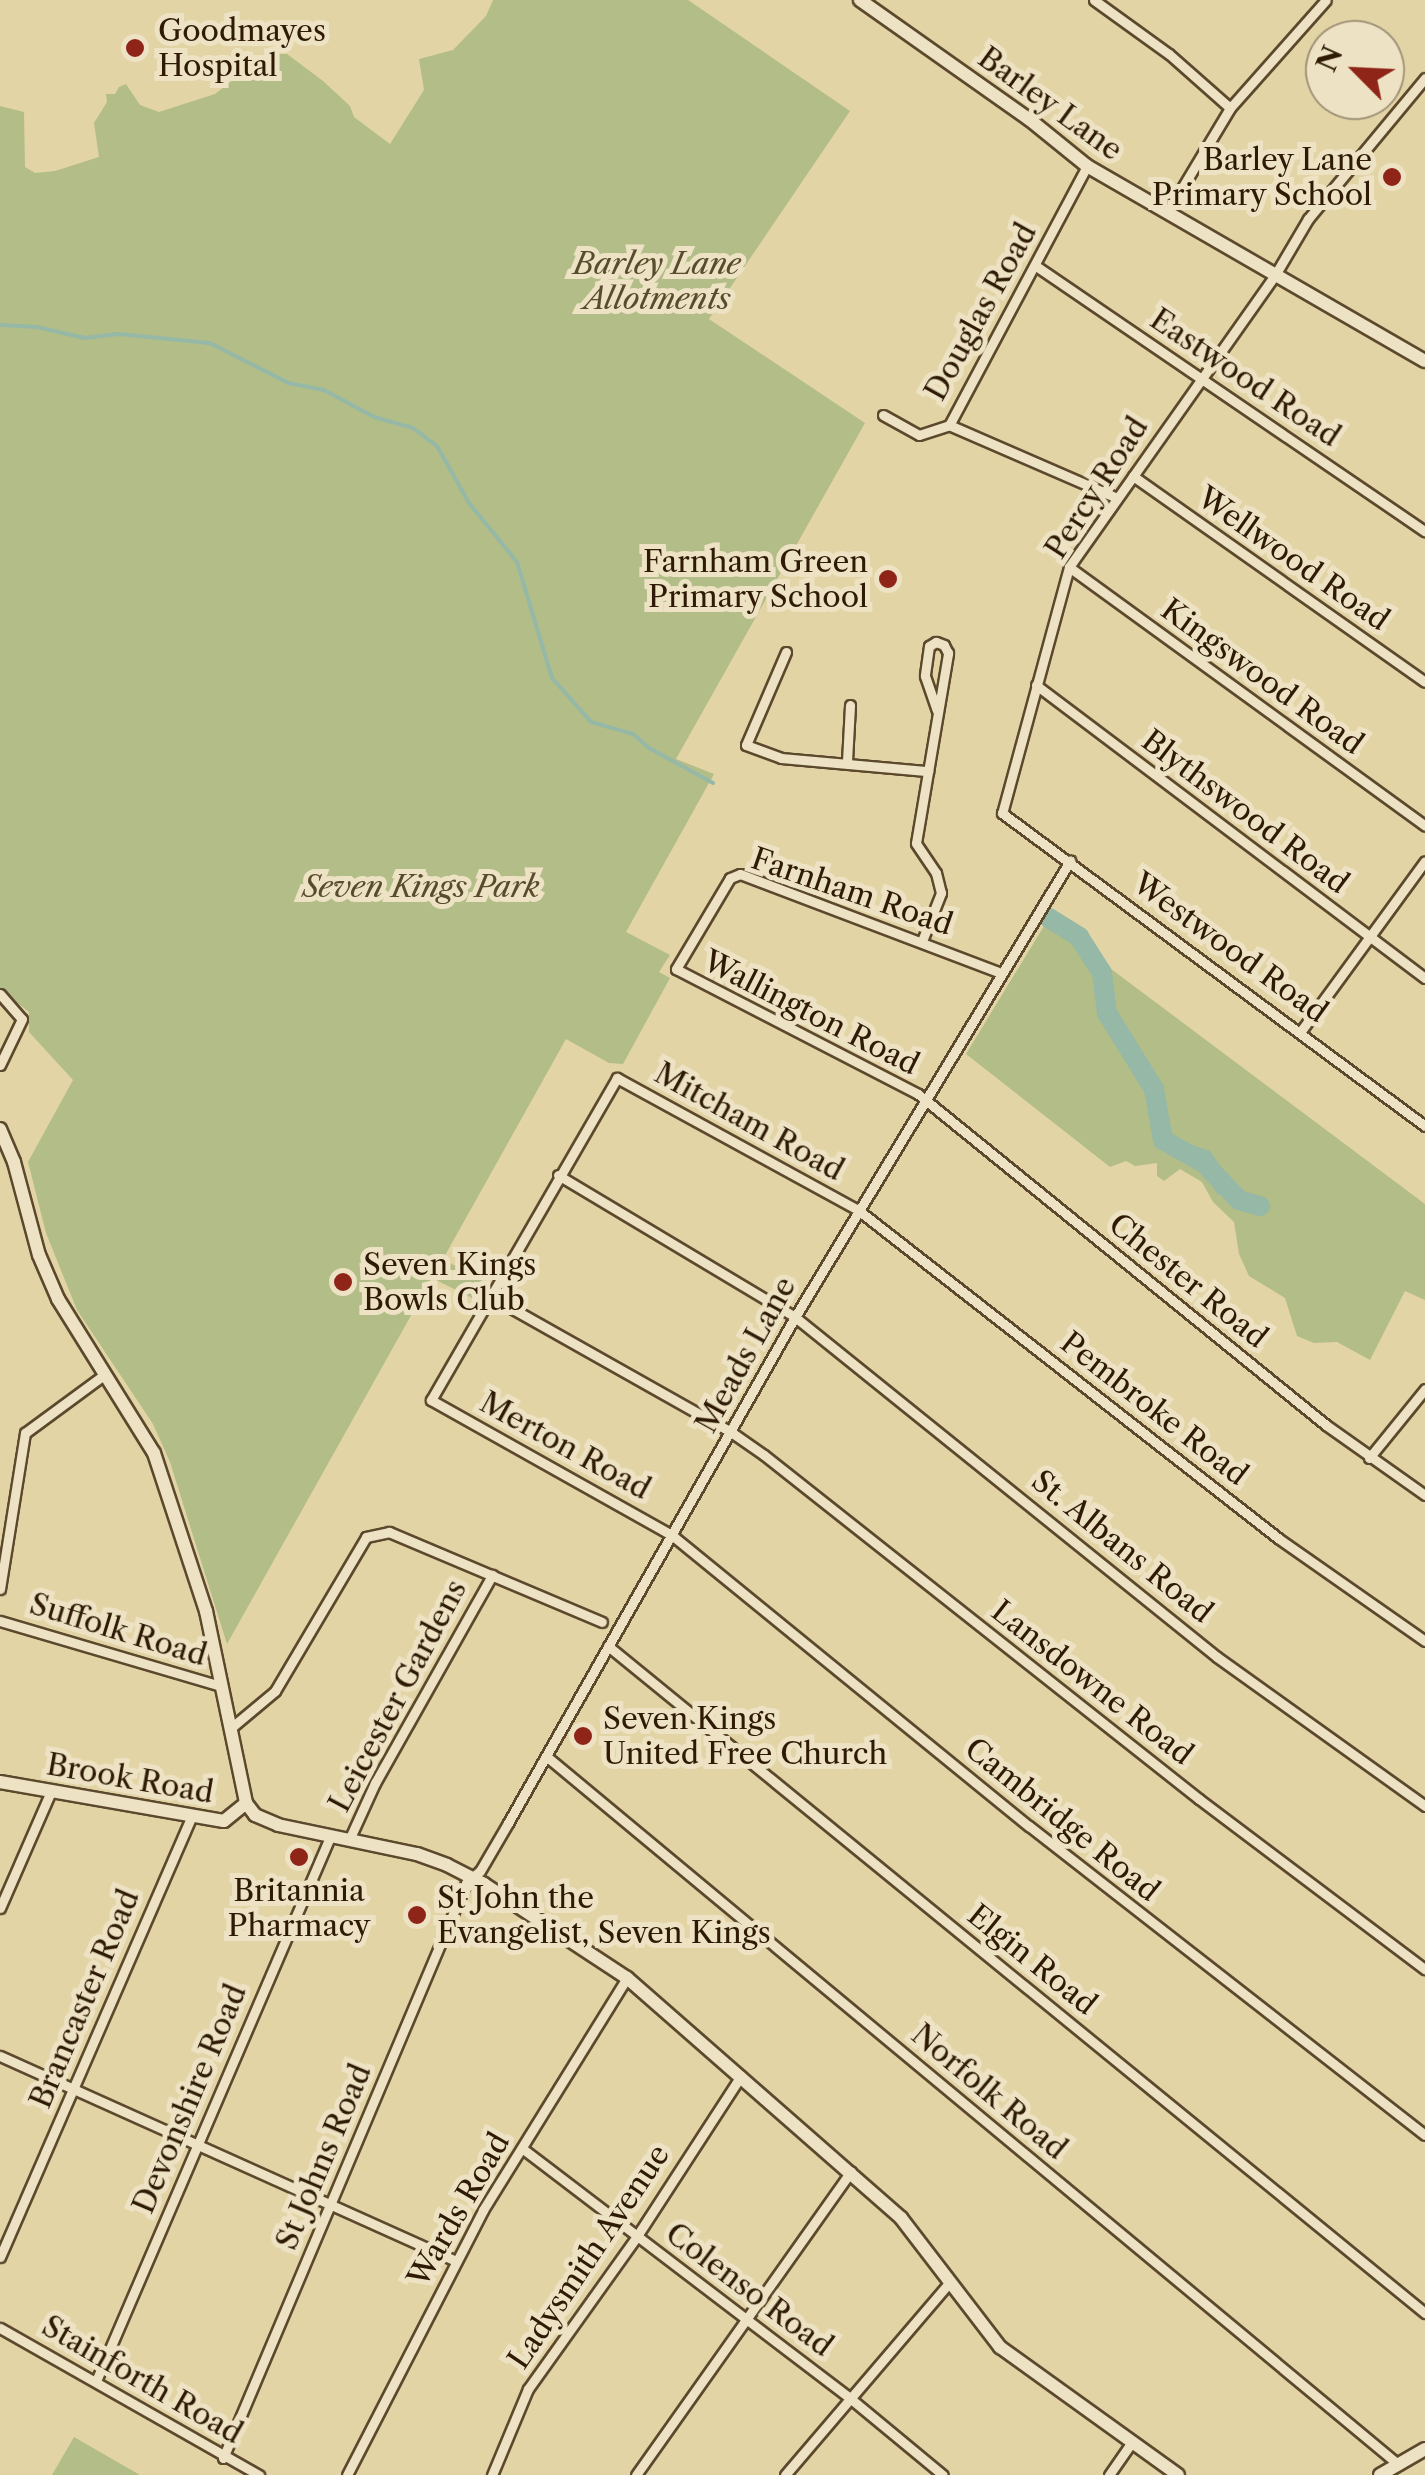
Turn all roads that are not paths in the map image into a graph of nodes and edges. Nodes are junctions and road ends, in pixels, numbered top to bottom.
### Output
1 (860, 0) edge
2 (1094, 0) edge
3 (1306, 0) edge
4 (1326, 0) edge
5 (1318, 9) junction
6 (1425, 78) edge
7 (1230, 108) junction
8 (1087, 166) junction
9 (1167, 213) junction
10 (1036, 266) junction
11 (1275, 275) junction
12 (1425, 361) edge
13 (1200, 378) junction
14 (884, 415) dead end
15 (948, 424) junction
16 (1133, 476) junction
17 (1117, 498) junction
18 (1425, 531) edge
19 (1069, 567) junction
20 (786, 652) dead end
21 (1425, 682) edge
22 (1036, 685) junction
23 (850, 704) dead end
24 (937, 710) junction
25 (847, 761) junction
26 (928, 771) junction
27 (1002, 813) joint
28 (1425, 826) edge
29 (1070, 861) junction
30 (1425, 861) edge
31 (1368, 937) junction
32 (922, 941) junction
33 (676, 969) joint
34 (1001, 973) junction
35 (1425, 978) edge
36 (0, 994) edge
37 (1301, 1031) junction
38 (0, 1065) edge
39 (925, 1100) junction
40 (1425, 1126) edge
41 (0, 1129) edge
42 (558, 1175) junction
43 (858, 1210) junction
44 (488, 1295) junction
45 (795, 1316) junction
46 (104, 1375) junction
47 (1425, 1389) edge
48 (730, 1432) junction
49 (1369, 1458) junction
50 (1425, 1495) edge
51 (673, 1536) junction
52 (492, 1575) junction
53 (0, 1589) edge
54 (0, 1620) edge
55 (602, 1622) dead end
56 (1425, 1640) edge
57 (608, 1646) junction
58 (221, 1686) junction
59 (232, 1727) junction
60 (546, 1756) junction
61 (0, 1782) edge
62 (51, 1791) junction
63 (246, 1803) junction
64 (1425, 1806) edge
65 (192, 1814) junction
66 (330, 1836) junction
67 (349, 1840) junction
68 (472, 1877) junction
69 (0, 1908) edge
70 (1425, 1969) edge
71 (628, 1978) junction
72 (0, 2056) edge
73 (742, 2074) junction
74 (74, 2089) junction
75 (1425, 2135) edge
76 (198, 2145) junction
77 (523, 2149) junction
78 (852, 2172) junction
79 (333, 2202) junction
80 (636, 2236) junction
81 (0, 2257) edge
82 (456, 2261) junction
83 (950, 2282) junction
84 (1425, 2312) edge
85 (747, 2319) junction
86 (0, 2328) edge
87 (96, 2381) junction
88 (851, 2399) junction
89 (1132, 2442) junction
90 (1425, 2449) edge
91 (223, 2458) junction
92 (1399, 2465) junction
93 (258, 2475) edge
94 (347, 2475) edge
95 (492, 2475) edge
96 (636, 2475) edge
97 (786, 2475) edge
98 (942, 2475) edge
99 (1109, 2475) edge
100 (1178, 2475) edge
101 (1380, 2475) edge

1 - 8 street, Barley Lane
2 - 7 street
3 - 5 street
4 - 5 street
5 - 7 street
6 - 11 street, Percy Road
7 - 9 street
8 - 9 street, Barley Lane
8 - 10 street, Douglas Road
9 - 11 street, Barley Lane
10 - 13 street, Eastwood Road
10 - 15 street, Douglas Road
11 - 12 street, Barley Lane
11 - 13 street, Percy Road
13 - 16 street, Percy Road
13 - 18 street, Eastwood Road
14 - 15 street
15 - 17 street, Douglas Road
16 - 17 street, Percy Road
16 - 21 street, Wellwood Road
17 - 19 street, Percy Road
19 - 22 street, Percy Road
19 - 28 street, Kingswood Road
20 - 25 street
22 - 27 street, Percy Road
22 - 31 street, Blythswood Road
23 - 25 street
24 - 24 street
24 - 26 street
25 - 26 street
26 - 32 street
27 - 29 street, Westwood Road
29 - 34 street, Meads Lane
29 - 37 street, Westwood Road
30 - 31 street
31 - 35 street, Blythswood Road
31 - 37 street
32 - 33 street, Farnham Road
32 - 34 street, Farnham Road
33 - 39 street, Wallington Road
34 - 39 street, Meads Lane
36 - 38 street
37 - 40 street, Westwood Road
39 - 43 street, Meads Lane
39 - 49 street, Chester Road
41 - 46 street
42 - 43 street, Mitcham Road
42 - 44 street
42 - 45 street, St. Albans Road
43 - 45 street, Meads Lane
43 - 56 street, Pembroke Road
44 - 48 street, Lansdowne Road
44 - 51 street, Merton Road
45 - 48 street, Meads Lane
45 - 64 street, St. Albans Road
46 - 53 street
46 - 58 street
47 - 49 street
48 - 51 street, Meads Lane
48 - 70 street, Lansdowne Road
49 - 50 street, Chester Road
51 - 57 street, Meads Lane
51 - 75 street, Cambridge Road
52 - 55 street
52 - 59 street
52 - 67 street, Leicester Gardens
54 - 58 street, Suffolk Road
57 - 60 street, Meads Lane
57 - 84 street, Elgin Road
58 - 59 street
59 - 63 street
60 - 68 street, Meads Lane
60 - 92 street, Norfolk Road
61 - 62 street, Brook Road
62 - 65 street, Brook Road
62 - 69 street
63 - 65 street, Brook Road
63 - 66 street
65 - 74 street, Brancaster Road
66 - 67 street
66 - 76 street, Devonshire Road
67 - 68 street
68 - 71 street
68 - 79 street, St Johns Road
71 - 73 street
71 - 77 street, Wards Road
72 - 74 street
73 - 78 street
73 - 80 street, Ladysmith Avenue
74 - 76 street
74 - 81 street, Brancaster Road
76 - 79 street
76 - 87 street, Devonshire Road
77 - 80 street, Colenso Road
77 - 82 street, Wards Road
78 - 83 street
78 - 85 street
79 - 82 street
79 - 91 street, St Johns Road
80 - 85 street, Colenso Road
80 - 95 street, Ladysmith Avenue
82 - 94 street, Wards Road
83 - 88 street
83 - 89 street
85 - 88 street, Colenso Road
85 - 96 street
86 - 87 street, Stainforth Road
87 - 91 street, Stainforth Road
88 - 97 street
88 - 98 street, Colenso Road
89 - 99 street
89 - 100 street
90 - 92 street
91 - 93 street, Stainforth Road
92 - 101 street

